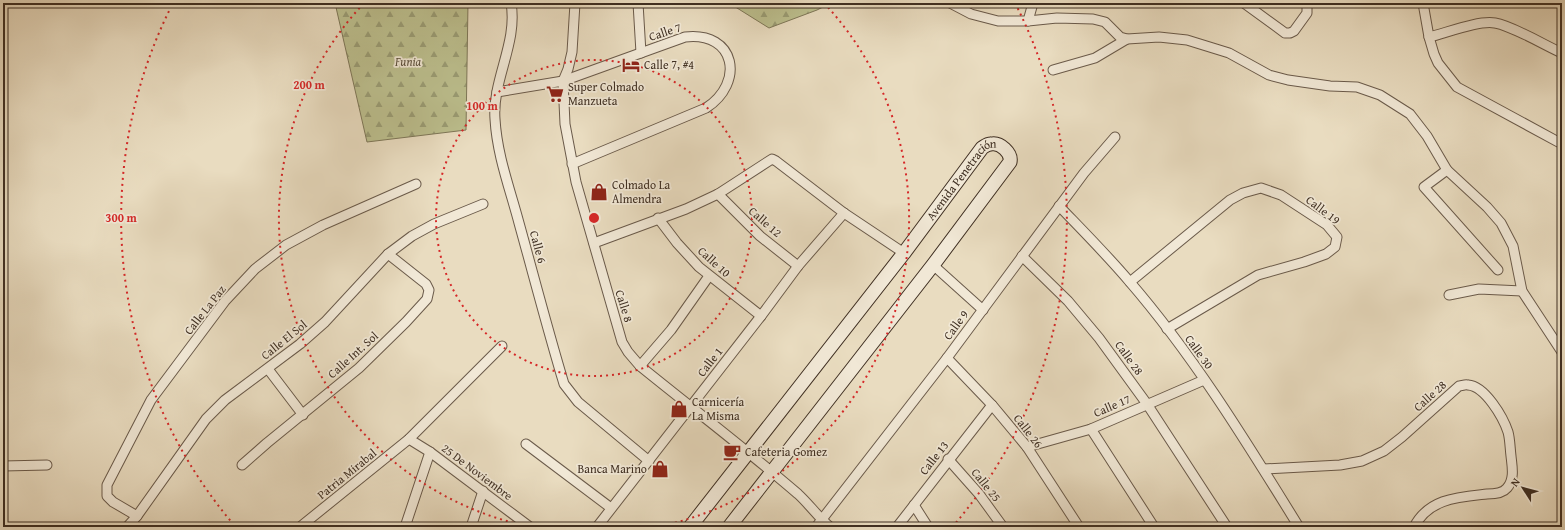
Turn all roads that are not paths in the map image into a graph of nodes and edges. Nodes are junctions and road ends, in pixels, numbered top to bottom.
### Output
1 (511, 3) edge
2 (575, 3) edge
3 (638, 3) edge
4 (1033, 3) edge
5 (1244, 3) edge
6 (1307, 3) edge
7 (1423, 3) edge
8 (955, 4) edge
9 (1028, 21) junction
10 (1429, 37) junction
11 (1126, 39) junction
12 (641, 53) junction
13 (1562, 53) edge
14 (1053, 70) dead end
15 (563, 81) junction
16 (497, 92) junction
17 (1115, 137) dead end
18 (1562, 144) edge
19 (572, 164) junction
20 (1447, 170) junction
21 (416, 184) dead end
22 (718, 194) junction
23 (483, 204) dead end
24 (1059, 206) junction
25 (844, 213) junction
26 (658, 218) junction
27 (594, 243) junction
28 (904, 253) junction
29 (388, 254) junction
30 (1022, 256) junction
31 (933, 265) junction
32 (798, 266) junction
33 (1498, 270) dead end
34 (709, 276) junction
35 (1130, 282) junction
36 (1522, 291) junction
37 (1449, 295) dead end
38 (982, 310) junction
39 (761, 316) junction
40 (1167, 329) junction
41 (502, 346) dead end
42 (1562, 352) edge
43 (947, 358) junction
44 (640, 366) junction
45 (268, 369) junction
46 (1204, 380) junction
47 (1147, 404) junction
48 (992, 405) junction
49 (690, 407) junction
50 (303, 415) junction
51 (1091, 429) junction
52 (409, 439) junction
53 (526, 444) dead end
54 (1027, 447) junction
55 (430, 452) junction
56 (748, 452) junction
57 (948, 459) junction
58 (649, 461) junction
59 (48, 465) dead end
60 (242, 465) dead end
61 (3, 466) edge
62 (1264, 469) junction
63 (771, 473) junction
64 (483, 491) junction
65 (914, 505) junction
66 (611, 508) junction
67 (137, 516) junction
68 (819, 524) edge
69 (127, 527) edge
70 (300, 527) edge
71 (405, 527) edge
72 (471, 527) edge
73 (530, 527) edge
74 (597, 527) edge
75 (690, 527) edge
76 (729, 527) edge
77 (830, 527) edge
78 (897, 527) edge
79 (928, 527) edge
80 (1003, 527) edge
81 (1079, 527) edge
82 (1154, 527) edge
83 (1227, 527) edge
84 (1299, 527) edge
85 (1414, 527) edge

1 - 16 street, Calle 6
2 - 15 street, Calle 8
3 - 12 street
4 - 9 street
5 - 6 street
7 - 10 street
8 - 9 street
9 - 11 street
10 - 13 street
10 - 18 street
11 - 14 street
11 - 20 street
12 - 15 street, Calle 7
12 - 19 street, Calle 7
15 - 16 street, Calle 7
15 - 19 street, Calle 8
16 - 58 street, Calle 6
17 - 24 street, Calle 9
19 - 27 street, Calle 8
20 - 33 street
20 - 36 street
21 - 67 street, Calle La Paz
22 - 25 street
22 - 26 street
22 - 32 street, Calle 12
23 - 29 street, Calle El Sol
24 - 30 street, Calle 9
24 - 35 street, Calle 30
25 - 28 street
25 - 32 street, Calle 1
26 - 27 street
26 - 34 street, Calle 10
27 - 44 street, Calle 8
28 - 31 street, Avenida Penetración
28 - 56 street, Avenida Penetración
29 - 45 street, Calle El Sol
29 - 50 street, Calle Int. Sol
30 - 38 street, Calle 9
30 - 47 street, Calle 28
31 - 38 street
31 - 63 street, Avenida Penetración
32 - 39 street, Calle 1
34 - 39 street, Calle 10
34 - 44 street
35 - 40 street, Calle 30
35 - 40 street, Calle 19
36 - 37 street
36 - 42 street
38 - 43 street, Calle 9
39 - 49 street, Calle 1
40 - 46 street, Calle 30
41 - 52 street, Patria Mirabal
43 - 48 street, Calle 26
43 - 68 street, Calle 9
44 - 49 street, Calle 8
45 - 50 street
45 - 67 street, Calle El Sol
46 - 47 street, Calle 17
46 - 62 street, Calle 30
47 - 51 street, Calle 17
47 - 83 street, Calle 28
48 - 54 street, Calle 26
48 - 57 street, Calle 13
49 - 56 street, Calle 8
49 - 58 street, Calle 1
50 - 60 street, Calle Int. Sol
51 - 54 street, Calle 17
51 - 82 street
52 - 55 street, 25 De Noviembre
52 - 70 street, Patria Mirabal
53 - 66 street
54 - 81 street, Calle 26
55 - 64 street, 25 De Noviembre
55 - 71 street
56 - 63 street, Calle 8
56 - 75 street, Avenida Penetración
57 - 65 street, Calle 13
57 - 80 street, Calle 25
58 - 66 street, Calle 1
59 - 61 street
62 - 84 street, Calle 30
62 - 85 street, Calle 28
63 - 68 street, Calle 8
63 - 76 street, Avenida Penetración
64 - 72 street
64 - 73 street, 25 De Noviembre
65 - 78 street, Calle 13
65 - 79 street
66 - 74 street, Calle 1
67 - 69 street, Calle El Sol
68 - 77 street, Calle 8

